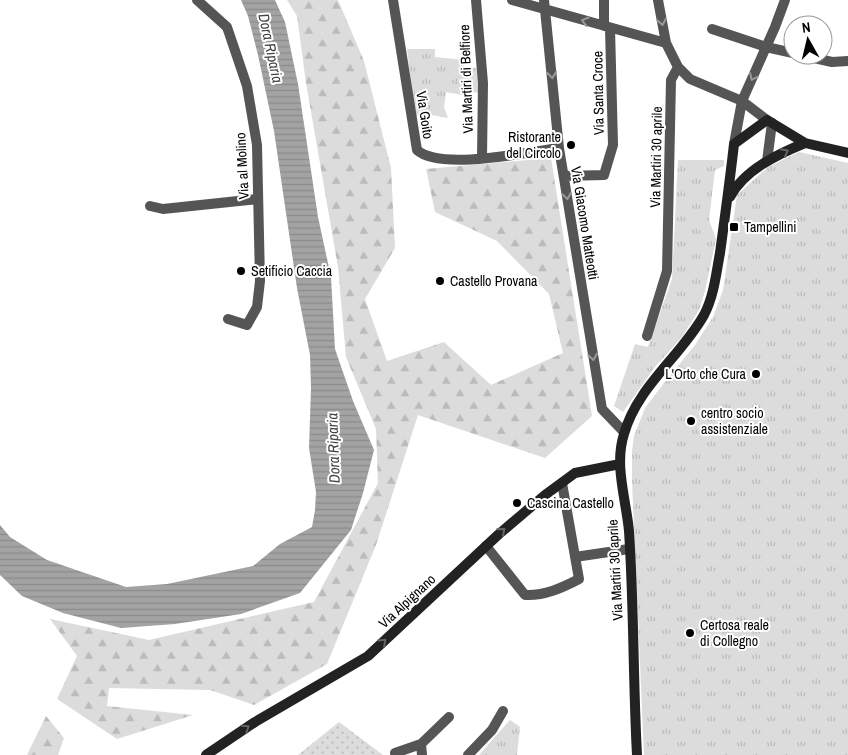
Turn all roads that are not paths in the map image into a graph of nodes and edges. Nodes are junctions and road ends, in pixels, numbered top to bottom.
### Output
1 (197, 0) edge
2 (393, 0) edge
3 (476, 0) edge
4 (512, 0) edge
5 (604, 0) edge
6 (658, 0) edge
7 (785, 0) edge
8 (544, 5) edge
9 (607, 27) junction
10 (712, 29) dead end
11 (666, 43) junction
12 (766, 47) junction
13 (783, 51) edge
14 (848, 61) edge
15 (833, 62) edge
16 (678, 67) junction
17 (742, 101) junction
18 (769, 122) junction
19 (805, 143) junction
20 (734, 144) junction
21 (559, 148) junction
22 (848, 153) edge
23 (482, 158) junction
24 (766, 162) junction
25 (564, 176) junction
26 (257, 199) junction
27 (727, 202) junction
28 (150, 206) dead end
29 (228, 319) dead end
30 (647, 336) dead end
31 (624, 432) junction
32 (620, 464) junction
33 (562, 483) junction
34 (486, 546) junction
35 (629, 549) junction
36 (575, 557) junction
37 (503, 710) dead end
38 (449, 717) dead end
39 (422, 750) edge
40 (395, 753) dead end
41 (206, 755) edge
42 (468, 755) edge
43 (637, 755) edge

1 - 26 street, Via al Molino
2 - 23 street, Via Goito
3 - 23 street, Via Martiri di Belfiore
4 - 8 street
5 - 9 street
6 -> 11 street
7 - 12 street, Via Martiri 30 aprile
9 -> 8 street
8 -> 21 street, Via Giacomo Matteotti
9 - 11 street
9 - 25 street, Via Santa Croce
10 - 12 street
11 - 16 street
12 - 13 street
12 -> 17 street, Via Martiri 30 aprile
14 - 15 street
16 - 17 street
16 - 30 street, Via Martiri 30 aprile
17 - 18 street
17 - 20 street, Via Martiri 30 aprile
18 - 19 street
18 - 20 street
18 - 24 street
19 - 22 street
24 -> 19 street, Via Martiri 30 aprile
20 - 27 street, Via Martiri 30 aprile
21 - 23 street, Via Goito
21 - 25 street, Via Giacomo Matteotti
24 - 27 street, Via Martiri 30 aprile
25 -> 31 street, Via Giacomo Matteotti
26 - 28 street
26 - 29 street, Via al Molino
27 - 31 street, Via Martiri 30 aprile
31 - 32 street, Via Martiri 30 aprile
32 - 33 street, Via Alpignano
32 - 35 street, Via Martiri 30 aprile
34 -> 33 street, Via Alpignano
33 - 36 street
34 - 36 street
41 -> 34 street, Via Alpignano
35 - 36 street
35 - 43 street, Via Martiri 30 aprile
37 - 42 street
38 - 39 street
39 - 40 street

